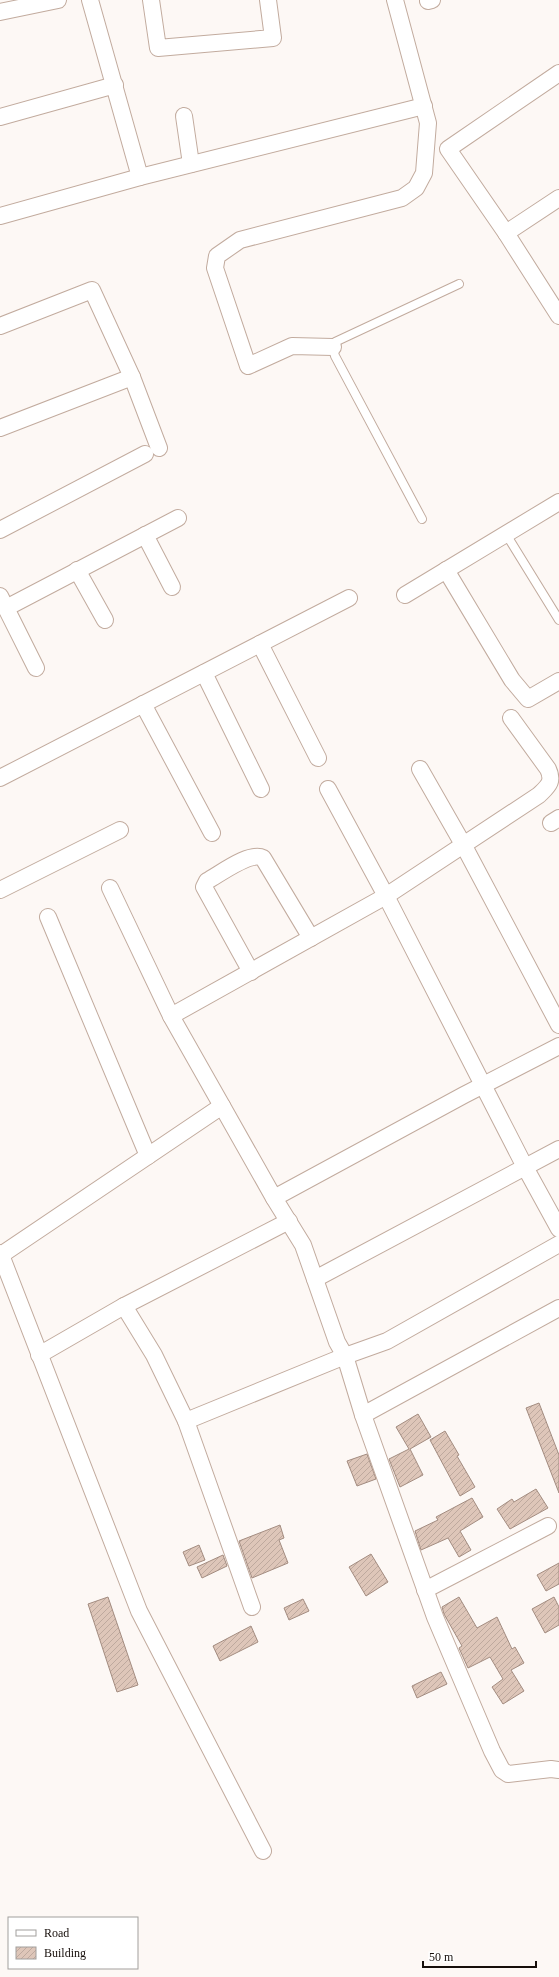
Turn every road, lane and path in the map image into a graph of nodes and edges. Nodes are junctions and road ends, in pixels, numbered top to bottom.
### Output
1 (58, 0) edge
2 (90, 0) edge
3 (151, 0) edge
4 (268, 0) edge
5 (395, 0) edge
6 (0, 12) edge
7 (559, 73) edge
8 (115, 85) junction
9 (424, 106) junction
10 (184, 116) dead end
11 (0, 117) edge
12 (191, 164) junction
13 (140, 177) junction
14 (559, 198) edge
15 (0, 216) edge
16 (506, 233) junction
17 (459, 284) dead end
18 (559, 316) edge
19 (0, 326) edge
20 (333, 347) junction
21 (132, 377) junction
22 (0, 428) edge
23 (559, 502) edge
24 (178, 518) dead end
25 (422, 519) dead end
26 (0, 530) edge
27 (506, 534) junction
28 (145, 535) junction
29 (77, 570) junction
30 (446, 570) junction
31 (172, 587) dead end
32 (405, 595) dead end
33 (349, 598) dead end
34 (3, 602) edge
35 (104, 620) dead end
36 (559, 620) edge
37 (260, 644) junction
38 (36, 668) dead end
39 (204, 673) junction
40 (559, 681) edge
41 (143, 704) junction
42 (511, 718) dead end
43 (318, 758) dead end
44 (420, 769) dead end
45 (0, 778) edge
46 (261, 789) dead end
47 (328, 789) dead end
48 (120, 830) dead end
49 (212, 833) dead end
50 (464, 846) junction
51 (110, 888) dead end
52 (0, 890) edge
53 (386, 896) junction
54 (48, 916) dead end
55 (311, 938) junction
56 (251, 972) junction
57 (172, 1016) junction
58 (559, 1025) edge
59 (559, 1046) edge
60 (483, 1086) junction
61 (222, 1106) junction
62 (559, 1149) edge
63 (148, 1156) junction
64 (525, 1167) junction
65 (274, 1198) junction
66 (556, 1219) edge
67 (289, 1221) junction
68 (559, 1244) edge
69 (1, 1254) edge
70 (315, 1279) junction
71 (124, 1306) junction
72 (559, 1308) edge
73 (39, 1355) junction
74 (344, 1356) junction
75 (363, 1415) junction
76 (186, 1421) junction
77 (548, 1526) dead end
78 (425, 1590) junction
79 (252, 1607) dead end
80 (559, 1770) edge
81 (264, 1851) dead end

1 - 6 street
2 - 8 street
3 - 4 street
5 - 9 street
7 - 16 street
8 - 11 street
8 - 13 street
9 - 12 street
9 - 20 street
10 - 12 street
12 - 13 street
13 - 15 street
14 - 16 street
16 - 18 street
17 - 20 lane
19 - 21 street
20 - 25 lane
21 - 22 street
21 - 26 street
23 - 27 street
24 - 28 street
27 - 30 street
27 - 36 lane
28 - 29 street
28 - 31 street
29 - 34 street
29 - 35 street
30 - 32 street
30 - 40 street
33 - 37 street
34 - 38 street
37 - 39 street
37 - 43 street
39 - 41 street
39 - 46 street
41 - 45 street
41 - 49 street
42 - 50 street
44 - 50 street
47 - 53 street
48 - 52 street
50 - 53 street
50 - 58 street
51 - 57 street
53 - 55 street
53 - 60 street
54 - 63 street
55 - 56 street
55 - 56 street
56 - 57 street
57 - 61 street
59 - 60 street
60 - 64 street
60 - 65 street
61 - 63 street
61 - 65 street
62 - 64 street
63 - 69 street
64 - 66 street
64 - 70 street
65 - 67 street
67 - 70 street
67 - 71 street
68 - 74 street
69 - 73 street
70 - 74 street
71 - 73 street
71 - 76 street
72 - 75 street
73 - 81 street
74 - 75 street
74 - 76 street
75 - 78 street
76 - 79 street
77 - 78 street
78 - 80 street

